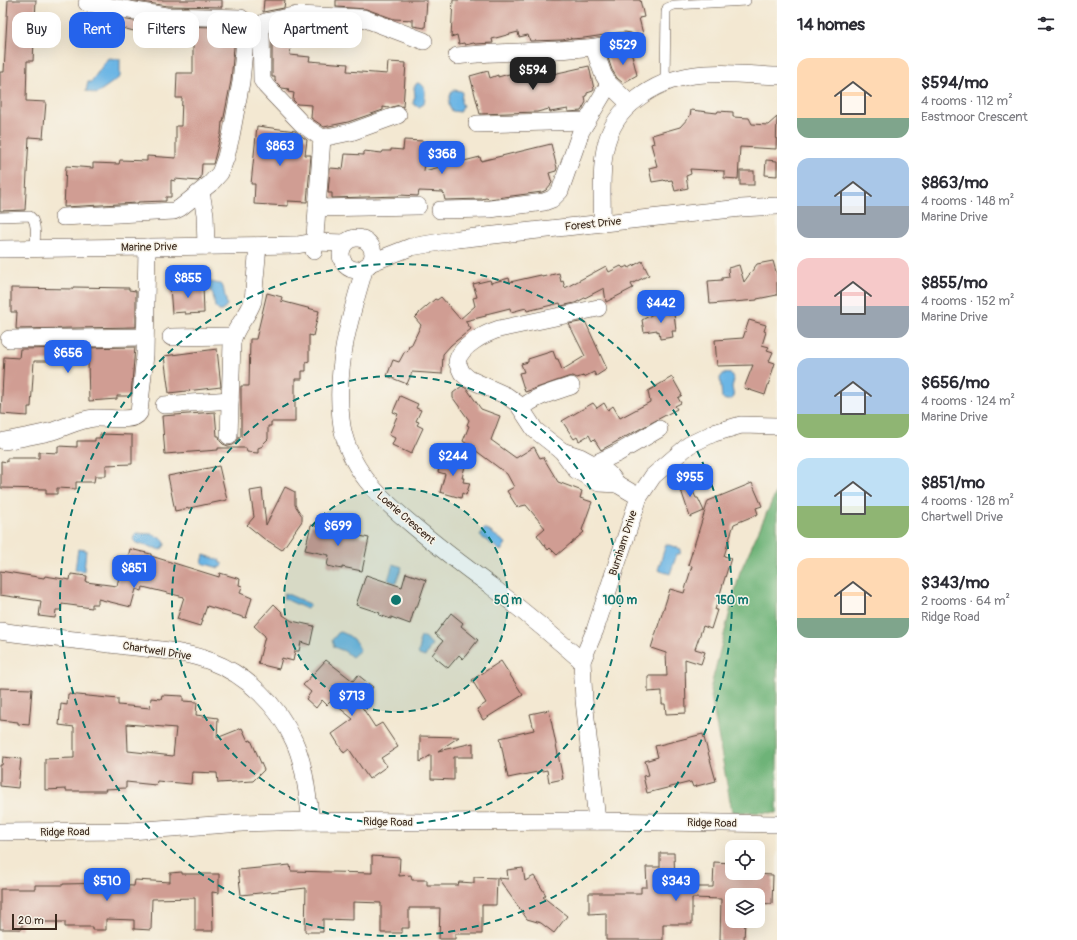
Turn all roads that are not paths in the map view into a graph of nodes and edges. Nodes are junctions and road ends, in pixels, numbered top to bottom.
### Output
1 (746, 1) dead end
2 (87, 3) dead end
3 (424, 41) dead end
4 (627, 42) dead end
5 (594, 48) junction
6 (457, 56) dead end
7 (777, 76) edge
8 (665, 82) junction
9 (609, 84) junction
10 (630, 104) junction
11 (398, 115) dead end
12 (587, 121) junction
13 (477, 124) dead end
14 (322, 138) junction
15 (201, 192) junction
16 (418, 206) dead end
17 (777, 206) edge
18 (317, 208) junction
19 (440, 210) dead end
20 (0, 217) edge
21 (63, 217) dead end
22 (602, 222) junction
23 (371, 245) junction
24 (206, 246) junction
25 (258, 246) junction
26 (308, 246) junction
27 (147, 247) junction
28 (411, 248) junction
29 (0, 249) edge
30 (35, 249) junction
31 (345, 256) junction
32 (368, 265) junction
33 (598, 308) dead end
34 (350, 316) junction
35 (233, 336) junction
36 (145, 337) junction
37 (171, 337) dead end
38 (9, 340) dead end
39 (571, 386) dead end
40 (230, 400) junction
41 (164, 404) dead end
42 (522, 408) junction
43 (777, 426) edge
44 (659, 429) dead end
45 (229, 436) dead end
46 (4, 441) dead end
47 (591, 470) junction
48 (638, 497) junction
49 (0, 631) edge
50 (582, 661) junction
51 (311, 821) junction
52 (597, 821) junction
53 (777, 824) edge
54 (0, 832) edge

1 - 8 lane
2 - 15 street
3 - 14 street
4 - 5 street
5 - 6 street
5 - 9 street
7 - 8 street
8 - 10 street
9 - 10 street
9 - 12 street
10 - 22 street
11 - 14 street
12 - 13 street
12 - 19 street
14 - 18 street
15 - 21 street
15 - 24 street
16 - 18 street
17 - 22 street, Forest Drive
18 - 26 street
20 - 30 lane
22 - 28 street, Forest Drive
23 - 28 street, Forest Drive
23 - 31 street
23 - 32 street
24 - 25 street, Marine Drive
24 - 27 street, Marine Drive
25 - 26 street, Marine Drive
25 - 35 street
26 - 31 street, Marine Drive
27 - 30 street, Marine Drive
27 - 36 street
28 - 32 street, Forest Drive
29 - 30 street, Marine Drive
31 - 32 street
31 - 34 street, Loerie Crescent
32 - 34 street, Loerie Crescent
33 - 42 street
34 - 50 street, Loerie Crescent
35 - 37 street
35 - 40 street
36 - 38 street
36 - 46 street
39 - 42 street
40 - 41 street
40 - 45 street
42 - 47 street
43 - 48 street, Burnham Drive
44 - 47 street
47 - 48 street
48 - 50 street, Burnham Drive
49 - 51 street, Chartwell Drive
50 - 52 street, Burnham Drive
51 - 52 street, Ridge Road
51 - 54 street, Ridge Road
52 - 53 street, Ridge Road

